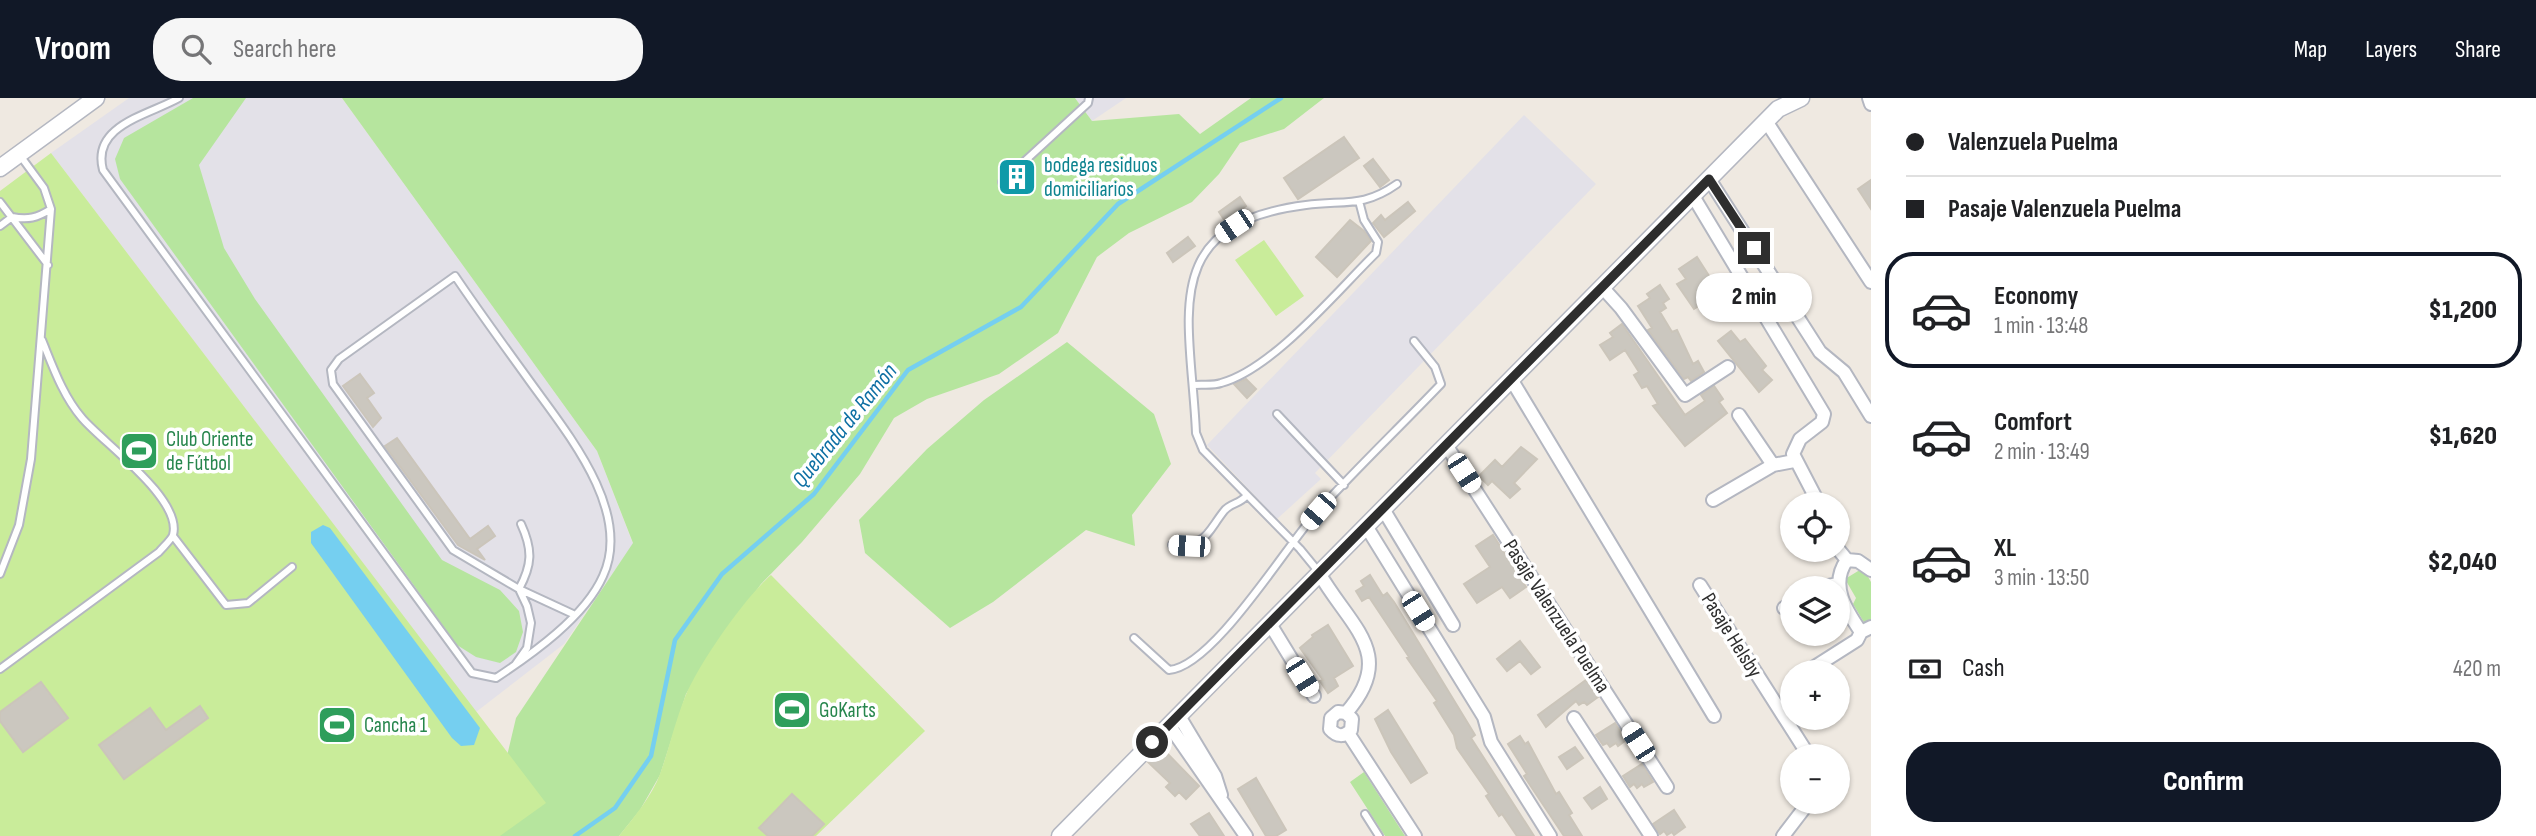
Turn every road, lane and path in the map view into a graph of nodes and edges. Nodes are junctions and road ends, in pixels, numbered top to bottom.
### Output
1 (96, 98) edge
2 (179, 98) edge
3 (1089, 98) edge
4 (1801, 98) edge
5 (1869, 98) edge
6 (170, 100) edge
7 (1871, 104) edge
8 (1766, 121) junction
9 (19, 154) junction
10 (0, 167) edge
11 (1709, 179) junction
12 (1002, 182) dead end
13 (1397, 184) dead end
14 (1693, 196) junction
15 (1359, 201) junction
16 (0, 202) edge
17 (51, 209) junction
18 (12, 217) junction
19 (0, 226) edge
20 (48, 265) junction
21 (1871, 282) edge
22 (1602, 287) junction
23 (42, 340) junction
24 (1414, 341) dead end
25 (1728, 367) dead end
26 (1511, 379) junction
27 (1194, 385) junction
28 (1277, 414) dead end
29 (1740, 415) dead end
30 (1871, 415) edge
31 (1446, 445) junction
32 (1794, 461) junction
33 (1773, 466) junction
34 (1344, 485) junction
35 (1814, 492) edge
36 (1246, 496) junction
37 (1713, 500) dead end
38 (1383, 509) junction
39 (521, 524) dead end
40 (1366, 526) junction
41 (173, 536) junction
42 (1292, 541) junction
43 (1172, 545) dead end
44 (1850, 560) edge
45 (292, 567) dead end
46 (1871, 570) edge
47 (1320, 573) junction
48 (0, 574) edge
49 (1700, 585) dead end
50 (519, 589) junction
51 (1850, 611) edge
52 (573, 614) junction
53 (1270, 624) junction
54 (1453, 625) dead end
55 (1866, 630) edge
56 (1134, 638) dead end
57 (1826, 660) edge
58 (515, 665) junction
59 (0, 669) edge
60 (1314, 696) dead end
61 (1346, 713) junction
62 (1714, 716) dead end
63 (1574, 718) dead end
64 (1174, 720) junction
65 (1348, 733) junction
66 (1801, 744) edge
67 (1667, 787) dead end
68 (1365, 814) dead end
69 (1800, 814) edge
70 (1786, 832) edge
71 (1067, 833) edge
72 (1246, 836) edge
73 (1379, 836) edge
74 (1415, 836) edge
75 (1550, 836) edge
76 (1651, 836) edge

1 - 9 street
2 - 6 lane
3 - 12 lane
4 - 8 street
5 - 7 street
6 - 58 lane
8 - 11 street
8 - 21 street
9 - 10 street
9 - 17 lane
11 - 14 street
11 - 30 street
13 - 15 lane
14 - 22 street
14 - 32 street
15 - 27 lane
15 - 27 lane
16 - 18 lane
17 - 18 lane
17 - 20 lane
18 - 19 lane
18 - 20 lane
20 - 23 lane
22 - 25 street
22 - 26 street
23 - 41 lane
23 - 48 lane
24 - 34 lane
26 - 31 street
26 - 62 street
27 - 36 lane
28 - 34 lane
29 - 33 street
31 - 38 street
31 - 67 street, Pasaje Valenzuela Puelma
32 - 33 street
32 - 35 street
33 - 37 street
34 - 42 lane
36 - 42 lane
36 - 43 lane
38 - 40 street
38 - 54 street
39 - 50 lane
40 - 47 street
40 - 75 street
41 - 45 lane
41 - 59 lane
42 - 47 lane
42 - 56 lane
44 - 46 street
47 - 53 street
47 - 61 street
49 - 66 street, Pasaje Helsby
50 - 52 lane
50 - 52 lane
50 - 58 lane
51 - 55 street
52 - 58 lane
53 - 60 street
53 - 64 street
55 - 57 street
61 - 65 street
61 - 65 street
63 - 76 street
64 - 71 street
64 - 72 street
65 - 74 street
68 - 73 lane
69 - 70 street

